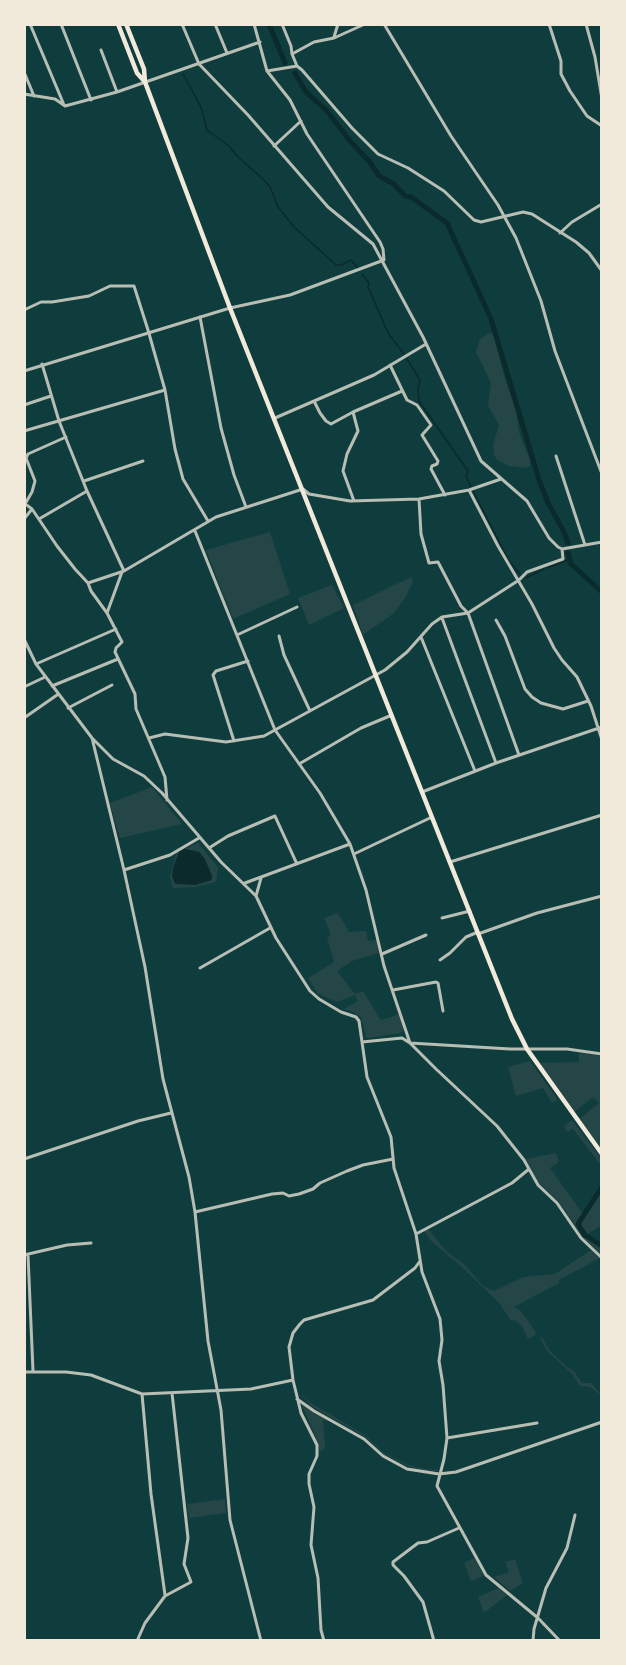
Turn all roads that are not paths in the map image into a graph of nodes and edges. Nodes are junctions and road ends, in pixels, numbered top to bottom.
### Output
1 (30, 24) edge
2 (61, 24) edge
3 (118, 24) edge
4 (126, 24) edge
5 (182, 24) edge
6 (215, 24) edge
7 (254, 24) edge
8 (282, 24) edge
9 (338, 24) edge
10 (365, 24) edge
11 (384, 24) edge
12 (549, 24) edge
13 (586, 24) edge
14 (334, 38) junction
15 (260, 42) junction
16 (101, 50) dead end
17 (227, 53) junction
18 (292, 54) junction
19 (199, 64) junction
20 (297, 66) junction
21 (267, 71) junction
22 (24, 72) edge
23 (145, 82) junction
24 (117, 92) junction
25 (24, 94) edge
26 (34, 96) junction
27 (602, 99) edge
28 (91, 100) junction
29 (65, 106) junction
30 (301, 121) junction
31 (602, 126) edge
32 (274, 146) junction
33 (602, 204) edge
34 (504, 216) junction
35 (560, 233) junction
36 (384, 261) junction
37 (602, 271) edge
38 (230, 308) junction
39 (24, 310) edge
40 (200, 317) junction
41 (149, 334) junction
42 (426, 344) junction
43 (42, 364) junction
44 (390, 365) junction
45 (24, 371) edge
46 (165, 390) junction
47 (402, 392) junction
48 (51, 396) junction
49 (315, 401) junction
50 (24, 405) edge
51 (353, 412) junction
52 (275, 418) junction
53 (59, 421) junction
54 (24, 432) edge
55 (66, 437) junction
56 (556, 456) dead end
57 (143, 461) dead end
58 (602, 474) edge
59 (501, 479) junction
60 (84, 481) junction
61 (303, 489) junction
62 (87, 490) junction
63 (469, 490) junction
64 (445, 495) junction
65 (419, 499) junction
66 (354, 501) junction
67 (24, 504) edge
68 (246, 507) junction
69 (32, 509) junction
70 (24, 519) edge
71 (39, 519) junction
72 (208, 521) junction
73 (195, 531) junction
74 (602, 542) edge
75 (585, 545) junction
76 (562, 549) junction
77 (123, 572) junction
78 (519, 580) junction
79 (88, 583) junction
80 (297, 607) dead end
81 (107, 613) junction
82 (468, 613) junction
83 (442, 618) junction
84 (496, 620) dead end
85 (116, 629) junction
86 (237, 634) junction
87 (279, 636) dead end
88 (421, 637) junction
89 (24, 639) edge
90 (118, 659) junction
91 (248, 660) junction
92 (36, 664) junction
93 (376, 676) junction
94 (45, 677) junction
95 (112, 685) dead end
96 (52, 686) junction
97 (24, 687) edge
98 (58, 695) junction
99 (589, 701) junction
100 (68, 708) junction
101 (310, 711) junction
102 (392, 715) junction
103 (24, 718) edge
104 (600, 729) edge
105 (275, 730) junction
106 (92, 738) junction
107 (149, 738) junction
108 (602, 740) edge
109 (234, 741) junction
110 (519, 755) junction
111 (496, 763) junction
112 (299, 764) junction
113 (475, 771) junction
114 (422, 792) junction
115 (167, 800) junction
116 (602, 815) edge
117 (432, 818) junction
118 (199, 837) junction
119 (350, 844) junction
120 (208, 848) junction
121 (354, 854) junction
122 (450, 862) junction
123 (297, 864) junction
124 (124, 870) junction
125 (261, 878) junction
126 (245, 884) junction
127 (256, 896) junction
128 (602, 896) edge
129 (470, 911) junction
130 (442, 918) dead end
131 (270, 928) junction
132 (478, 933) junction
133 (426, 935) dead end
134 (382, 954) junction
135 (440, 960) dead end
136 (200, 968) dead end
137 (393, 990) junction
138 (443, 1011) dead end
139 (362, 1042) junction
140 (410, 1043) junction
141 (527, 1049) junction
142 (602, 1054) edge
143 (171, 1113) junction
144 (602, 1154) edge
145 (24, 1159) edge
146 (393, 1159) junction
147 (529, 1169) junction
148 (195, 1212) junction
149 (416, 1234) junction
150 (91, 1243) dead end
151 (26, 1255) edge
152 (602, 1258) edge
153 (421, 1260) junction
154 (33, 1371) junction
155 (24, 1372) edge
156 (293, 1380) junction
157 (218, 1390) junction
158 (172, 1392) junction
159 (142, 1394) junction
160 (297, 1399) junction
161 (602, 1422) edge
162 (537, 1423) dead end
163 (447, 1438) junction
164 (439, 1474) junction
165 (575, 1515) dead end
166 (459, 1527) junction
167 (165, 1596) junction
168 (538, 1618) junction
169 (137, 1641) edge
170 (261, 1641) edge
171 (324, 1641) edge
172 (435, 1641) edge
173 (533, 1641) edge
174 (560, 1641) edge

1 - 29 street
2 - 28 street
3 - 23 main road
4 - 23 main road
5 - 19 street
6 - 17 street
7 - 15 street
8 - 18 street
9 - 14 street
10 - 14 street
11 - 34 street
12 - 31 street
13 - 27 street
14 - 18 street
15 - 17 street
15 - 21 street
16 - 24 street
17 - 19 street
18 - 20 street
19 - 23 street
19 - 32 street
20 - 21 street
20 - 34 street
21 - 30 street
22 - 26 street
23 - 24 street
23 - 38 main road
24 - 28 street
25 - 26 street
26 - 29 street
28 - 29 street
30 - 32 street
30 - 36 street
32 - 36 street
33 - 35 street
34 - 35 street
34 - 58 street
35 - 37 street
36 - 38 street
36 - 42 street
38 - 40 street
38 - 52 main road
39 - 41 street
40 - 41 street
40 - 68 street
41 - 43 street
41 - 46 street
42 - 44 street
42 - 59 street
43 - 45 street
43 - 48 street
44 - 47 street
44 - 49 street
46 - 53 street
46 - 72 street
47 - 51 street
47 - 64 street
48 - 50 street
48 - 53 street
49 - 51 street
49 - 52 street
51 - 66 street
52 - 61 main road
53 - 54 street
53 - 55 street
55 - 60 street
55 - 67 street
56 - 75 street
57 - 60 street
59 - 63 street
59 - 76 street
60 - 62 street
61 - 66 street
61 - 68 street
61 - 93 main road
62 - 71 street
62 - 77 street
63 - 64 street
63 - 78 street
64 - 65 street
65 - 66 street
65 - 82 street
67 - 69 street
68 - 72 street
69 - 70 street
69 - 71 street
71 - 79 street
72 - 73 street
73 - 77 street
73 - 86 street
74 - 75 street
75 - 76 street
76 - 78 street
77 - 79 street
77 - 81 street
78 - 82 street
78 - 99 street
79 - 81 street
80 - 86 street
81 - 85 street
82 - 83 street
82 - 110 street
83 - 88 street
83 - 111 street
84 - 99 street
85 - 90 street
85 - 92 street
86 - 91 street
87 - 101 street
88 - 93 street
88 - 113 street
89 - 92 street
90 - 96 street
90 - 107 street
91 - 105 street
91 - 109 street
92 - 94 street
93 - 101 street
93 - 102 main road
94 - 96 street
94 - 97 street
95 - 100 street
96 - 98 street
98 - 100 street
98 - 103 street
99 - 104 street
100 - 106 street
101 - 105 street
102 - 112 street
102 - 114 main road
104 - 108 street
104 - 110 street
105 - 109 street
105 - 112 street
106 - 115 street
106 - 124 street
107 - 109 street
107 - 115 street
110 - 111 street
111 - 113 street
112 - 119 street
113 - 114 street
114 - 117 main road
115 - 118 street
116 - 122 street
117 - 121 street
117 - 122 main road
118 - 120 street
118 - 124 street
119 - 121 street
119 - 123 street
120 - 123 street
120 - 126 street
121 - 134 street
122 - 129 main road
123 - 125 street
124 - 143 street
125 - 126 street
125 - 127 street
126 - 127 street
127 - 131 street
128 - 132 street
129 - 130 street
129 - 132 main road
131 - 136 street
131 - 139 street
132 - 135 street
132 - 141 main road
133 - 134 street
134 - 137 street
137 - 138 street
137 - 140 street
139 - 140 street
139 - 146 street
140 - 141 street
140 - 147 street
141 - 142 street
141 - 144 main road
143 - 145 street
143 - 148 street
146 - 148 street
146 - 149 street
147 - 149 street
147 - 152 street
148 - 157 street
149 - 153 street
150 - 151 street
151 - 154 street
153 - 156 street
153 - 163 street
154 - 155 street
154 - 159 street
156 - 157 street
156 - 160 street
157 - 158 street
157 - 170 street
158 - 159 street
158 - 167 street
159 - 167 street
160 - 164 street
160 - 171 street
161 - 164 street
162 - 163 street
163 - 164 street
164 - 166 street
165 - 168 street
166 - 168 street
166 - 172 street
167 - 169 street
168 - 173 street
168 - 174 street

